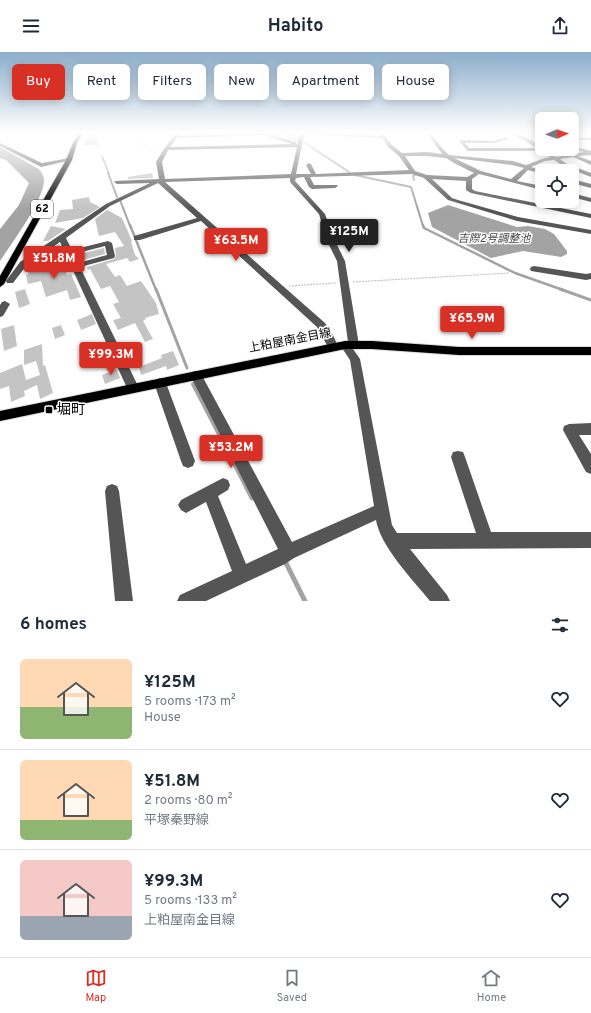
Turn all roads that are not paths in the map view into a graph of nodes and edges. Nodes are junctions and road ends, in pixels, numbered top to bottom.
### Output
1 (29, 159) edge
2 (160, 159) edge
3 (296, 159) edge
4 (404, 159) edge
5 (451, 159) edge
6 (472, 159) edge
7 (553, 159) joint
8 (580, 159) edge
9 (69, 160) joint
10 (591, 163) edge
11 (309, 165) dead end
12 (526, 167) junction
13 (535, 170) edge
14 (413, 172) junction
15 (480, 172) junction
16 (306, 175) junction
17 (314, 175) junction
18 (591, 175) edge
19 (292, 176) junction
20 (426, 177) junction
21 (469, 179) junction
22 (162, 180) junction
23 (513, 181) junction
24 (118, 182) dead end
25 (579, 183) edge
26 (336, 186) dead end
27 (535, 186) edge
28 (591, 186) edge
29 (579, 197) edge
30 (591, 200) edge
31 (519, 211) junction
32 (591, 216) edge
33 (202, 219) junction
34 (591, 232) edge
35 (62, 237) junction
36 (138, 238) dead end
37 (70, 254) junction
38 (76, 266) junction
39 (534, 269) dead end
40 (591, 276) edge
41 (10, 281) dead end
42 (0, 284) edge
43 (5, 304) dead end
44 (0, 314) edge
45 (344, 345) junction
46 (591, 351) edge
47 (196, 375) junction
48 (160, 383) junction
49 (133, 388) junction
50 (0, 416) edge
51 (591, 429) edge
52 (458, 457) dead end
53 (188, 461) dead end
54 (591, 467) edge
55 (223, 484) dead end
56 (112, 491) dead end
57 (209, 492) junction
58 (186, 505) dead end
59 (381, 510) junction
60 (486, 540) junction
61 (591, 540) edge
62 (393, 541) junction
63 (283, 555) junction
64 (242, 574) junction
65 (124, 601) edge
66 (186, 601) edge
67 (441, 601) edge

1 - 9 street
2 - 22 street
3 - 19 street
4 - 14 street
5 - 15 street
6 - 12 street
7 - 12 street
7 - 18 street
8 - 10 street
9 - 42 main road, 62
11 - 17 street
12 - 13 street
12 - 23 street
14 - 17 street
14 - 20 street
15 - 21 street
15 - 23 street
16 - 17 street
16 - 19 street
16 - 26 street
19 - 22 street
19 - 45 street
20 - 21 street
20 - 31 street
21 - 31 street
22 - 24 street
22 - 33 street
22 - 35 street
23 - 27 street
25 - 28 street
29 - 30 street
31 - 32 street
31 - 34 street
33 - 36 street
33 - 45 street
35 - 37 street
35 - 41 street
37 - 38 street
37 - 38 street
38 - 49 street
39 - 40 street
43 - 44 street
45 - 46 main road, 上粕屋南金目線
45 - 47 main road, 上粕屋南金目線
45 - 59 street
47 - 48 main road, 上粕屋南金目線
47 - 63 street
48 - 49 main road, 上粕屋南金目線
48 - 53 street
49 - 50 main road, 上粕屋南金目線
51 - 54 street
52 - 60 street
55 - 57 street
56 - 65 street
57 - 58 street
57 - 64 street
59 - 62 street
59 - 63 street
60 - 61 street
60 - 62 street
62 - 67 street
63 - 64 street
64 - 66 street

